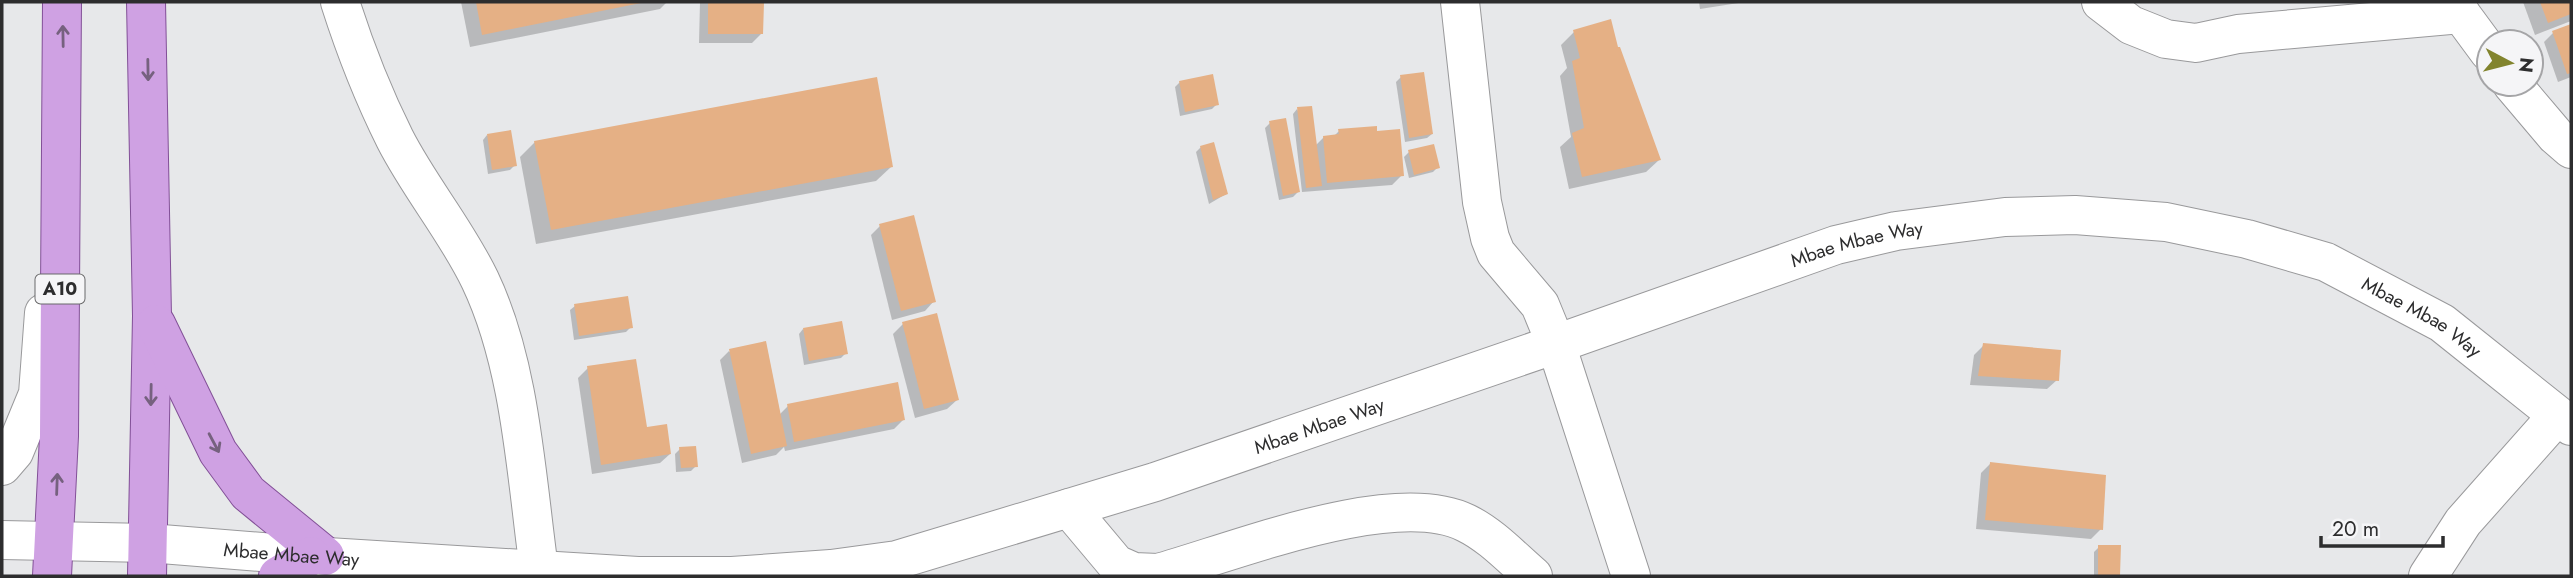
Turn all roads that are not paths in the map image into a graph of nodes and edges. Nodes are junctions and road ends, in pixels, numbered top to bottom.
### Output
1 (62, 2) edge
2 (146, 2) edge
3 (340, 2) edge
4 (1460, 2) edge
5 (2101, 2) edge
6 (2458, 8) edge
7 (2475, 32) edge
8 (62, 93) junction
9 (2524, 98) edge
10 (2571, 149) edge
11 (152, 316) junction
12 (1556, 344) junction
13 (2564, 421) edge
14 (2, 466) edge
15 (1069, 508) junction
16 (2, 540) edge
17 (318, 556) junction
18 (53, 558) edge
19 (148, 560) edge
20 (539, 569) junction
21 (278, 576) edge
22 (1534, 576) edge
23 (1631, 576) edge
24 (2428, 576) edge

8 -> 1 main road, A10
2 -> 11 main road
3 - 20 street
4 - 12 street
5 - 6 street
6 - 7 street
8 - 14 street
18 -> 8 main road, A10
9 - 10 street
11 -> 17 main road
11 -> 19 main road
12 - 13 street, Mbae Mbae Way
12 - 15 street, Mbae Mbae Way
12 - 23 street
13 - 24 street
15 - 20 street, Mbae Mbae Way
15 - 22 street
16 - 18 street, Mbae Mbae Way
17 - 19 street, Mbae Mbae Way
17 - 20 street, Mbae Mbae Way
17 - 21 main road
18 - 19 street, Mbae Mbae Way

